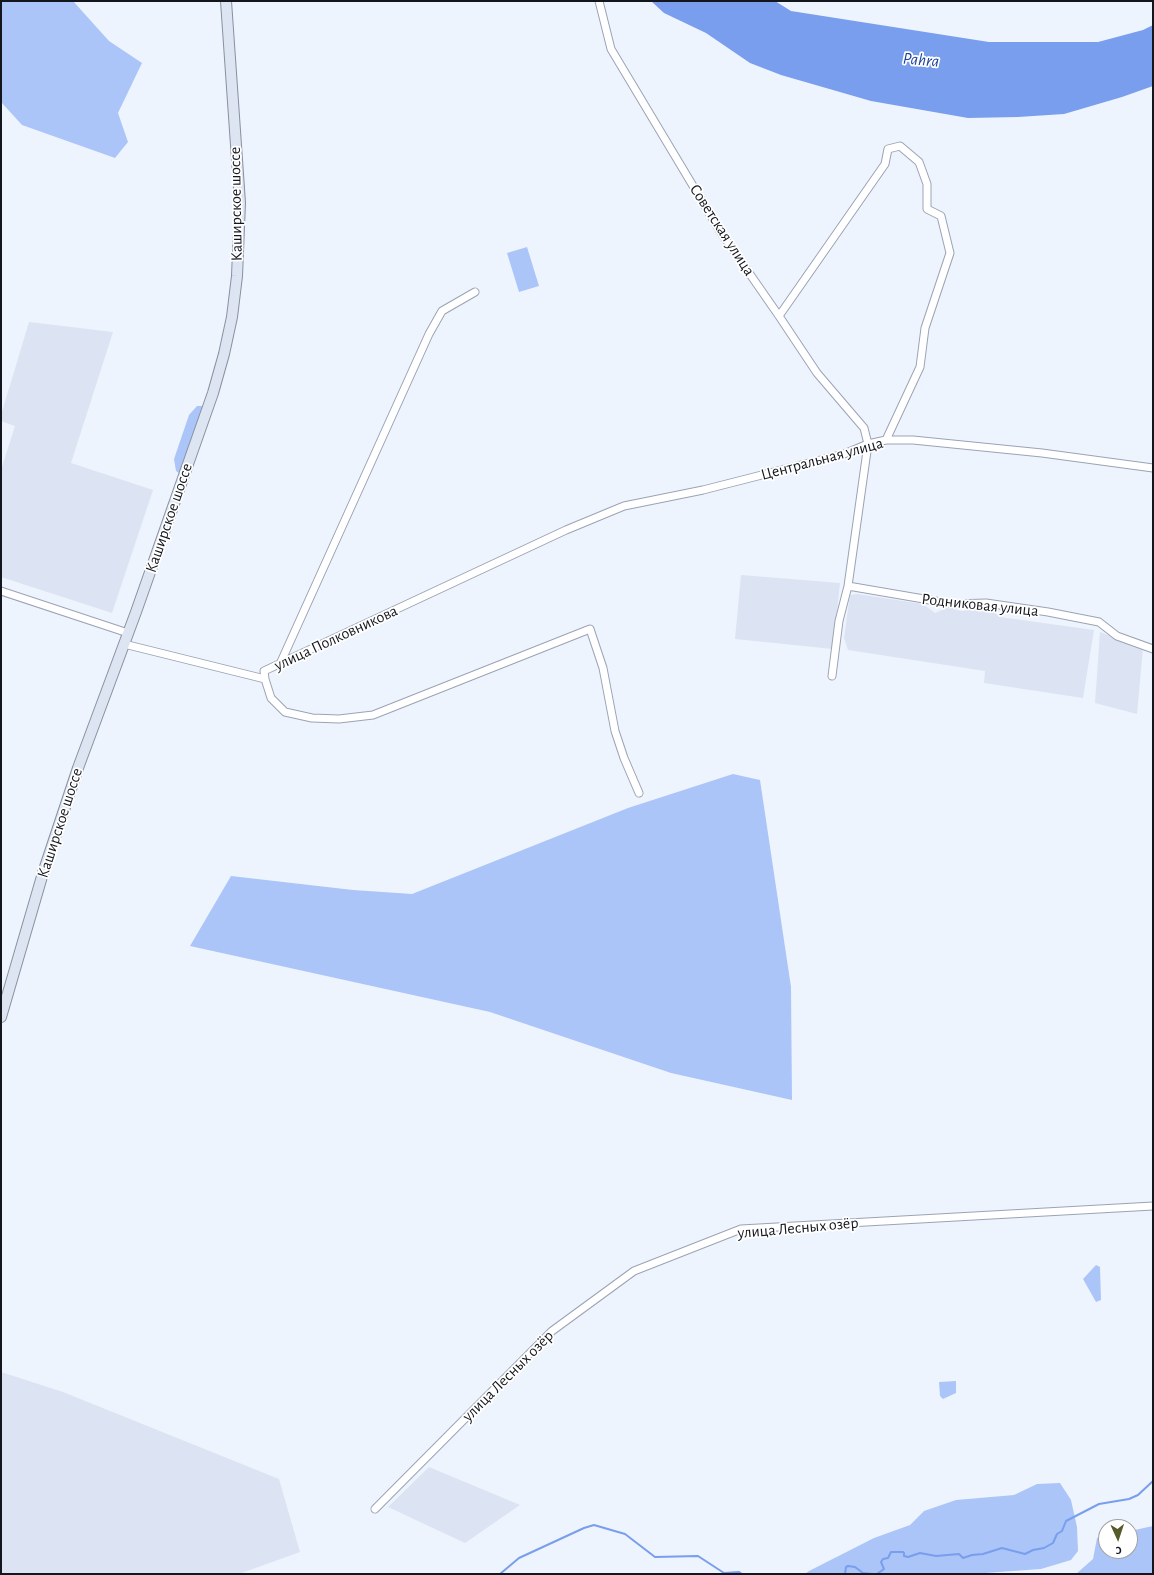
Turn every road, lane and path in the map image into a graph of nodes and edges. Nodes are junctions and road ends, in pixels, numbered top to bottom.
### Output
1 (226, 1) edge
2 (599, 1) edge
3 (475, 292) dead end
4 (780, 316) junction
5 (886, 440) junction
6 (868, 444) junction
7 (1153, 468) edge
8 (591, 520) joint
9 (848, 586) junction
10 (1, 591) edge
11 (128, 633) junction
12 (124, 644) junction
13 (1153, 649) edge
14 (280, 664) junction
15 (832, 676) dead end
16 (265, 679) junction
17 (639, 793) dead end
18 (2, 1004) edge
19 (1, 1018) edge
20 (1153, 1206) edge
21 (375, 1509) dead end

1 - 11 main road, Каширское шоссе
2 - 4 street, Советская улица
3 - 14 street
4 - 5 street
4 - 6 street, Советская улица
5 - 6 street, Центральная улица
5 - 7 street, Центральная улица
6 - 8 street, Центральная улица
6 - 9 street
8 - 14 street, улица Полковникова
9 - 13 street, Родниковая улица
9 - 15 street
10 - 11 street
11 - 12 main road, Каширское шоссе
12 - 16 street
12 - 18 main road, Каширское шоссе
14 - 16 street, улица Полковникова
16 - 17 street, улица Полковникова
18 - 19 main road, Каширское шоссе
20 - 21 street, улица Лесных озёр

